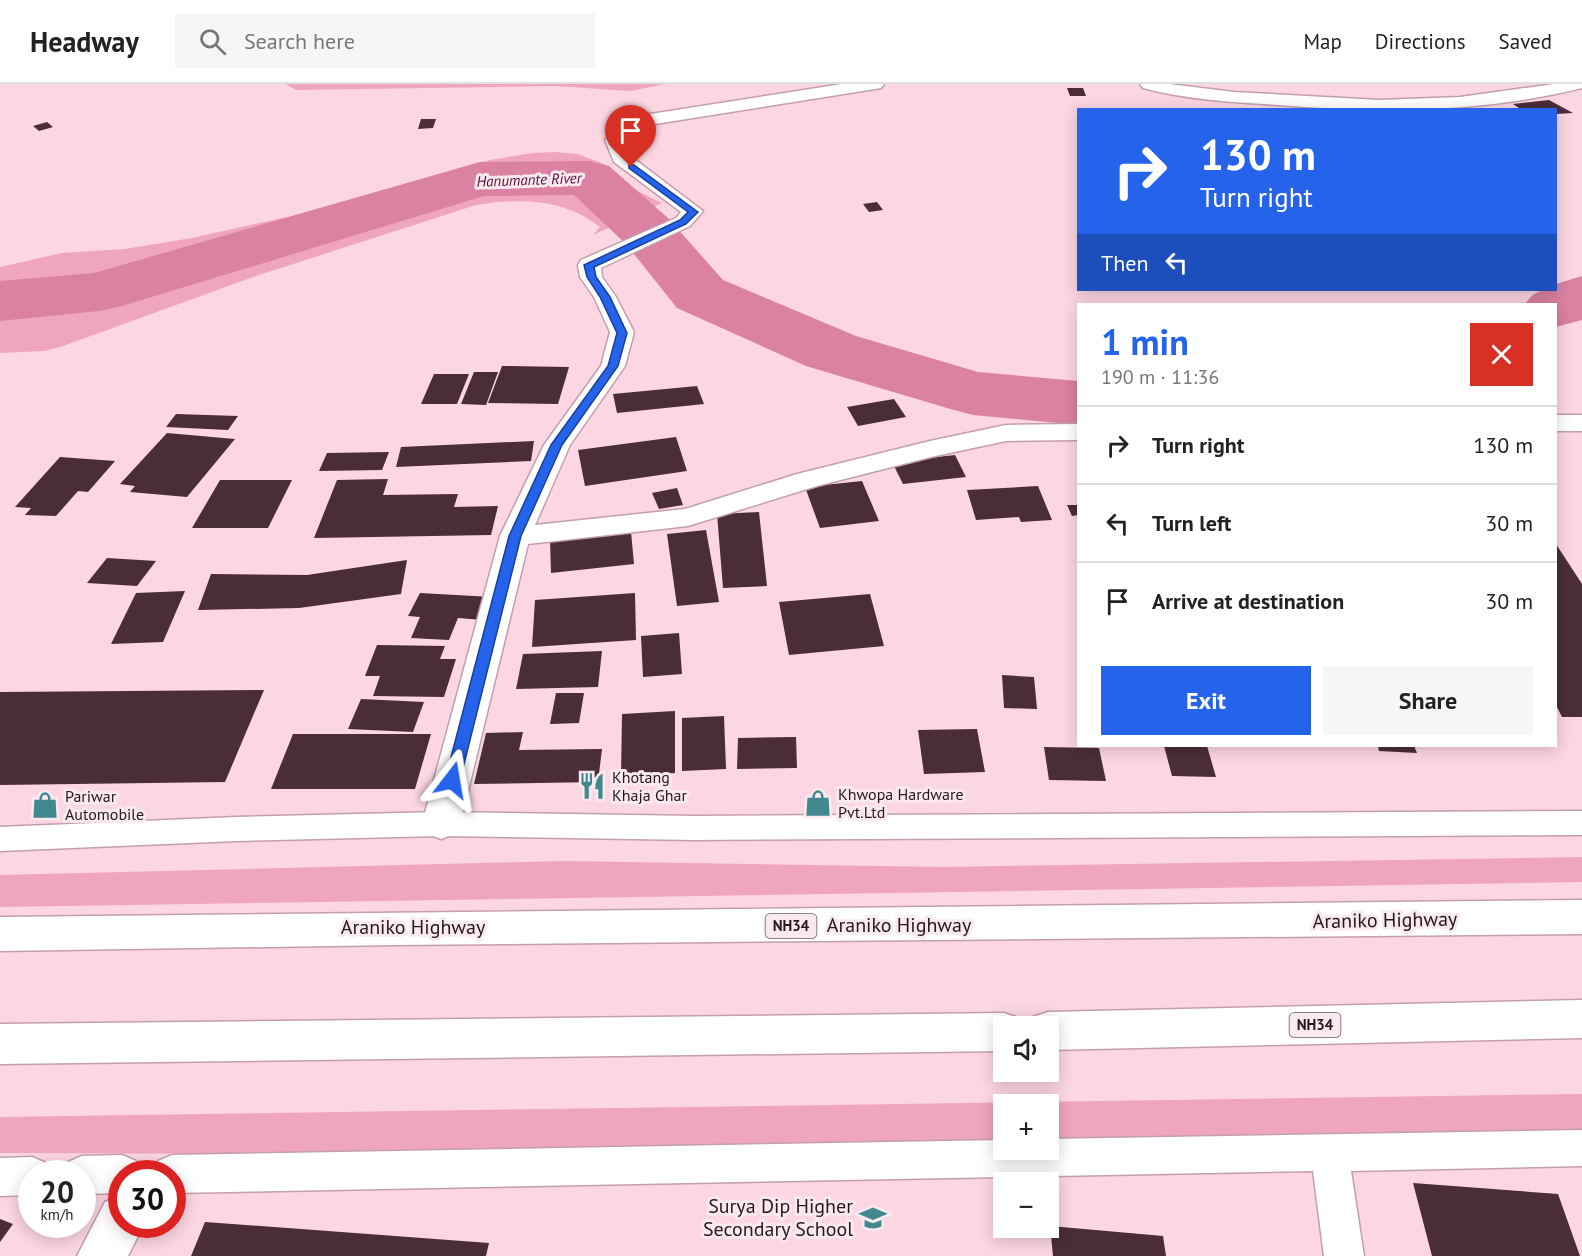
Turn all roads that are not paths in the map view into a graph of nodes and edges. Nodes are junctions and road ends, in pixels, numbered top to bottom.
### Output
1 (875, 84) edge
2 (1149, 84) edge
3 (1577, 84) edge
4 (1557, 423) edge
5 (1582, 423) edge
6 (1077, 432) edge
7 (515, 536) junction
8 (441, 824) junction
9 (1582, 824) edge
10 (0, 839) edge
11 (1582, 917) edge
12 (0, 934) edge
13 (1582, 1019) edge
14 (1059, 1031) edge
15 (993, 1032) edge
16 (0, 1044) edge
17 (1582, 1148) edge
18 (1329, 1152) junction
19 (186, 1174) edge
20 (18, 1176) edge
21 (0, 1177) edge
22 (112, 1238) edge
23 (101, 1256) edge
24 (1344, 1256) edge

1 - 7 main road
2 - 3 main road
4 - 5 main road
6 - 7 main road
7 - 8 main road
8 - 9 lane
8 - 10 lane
11 - 12 main road, Araniko Highway / NH34
13 - 14 main road, NH34
15 - 16 main road
17 - 18 lane
18 - 19 lane
18 - 24 lane
20 - 21 lane
22 - 23 main road

